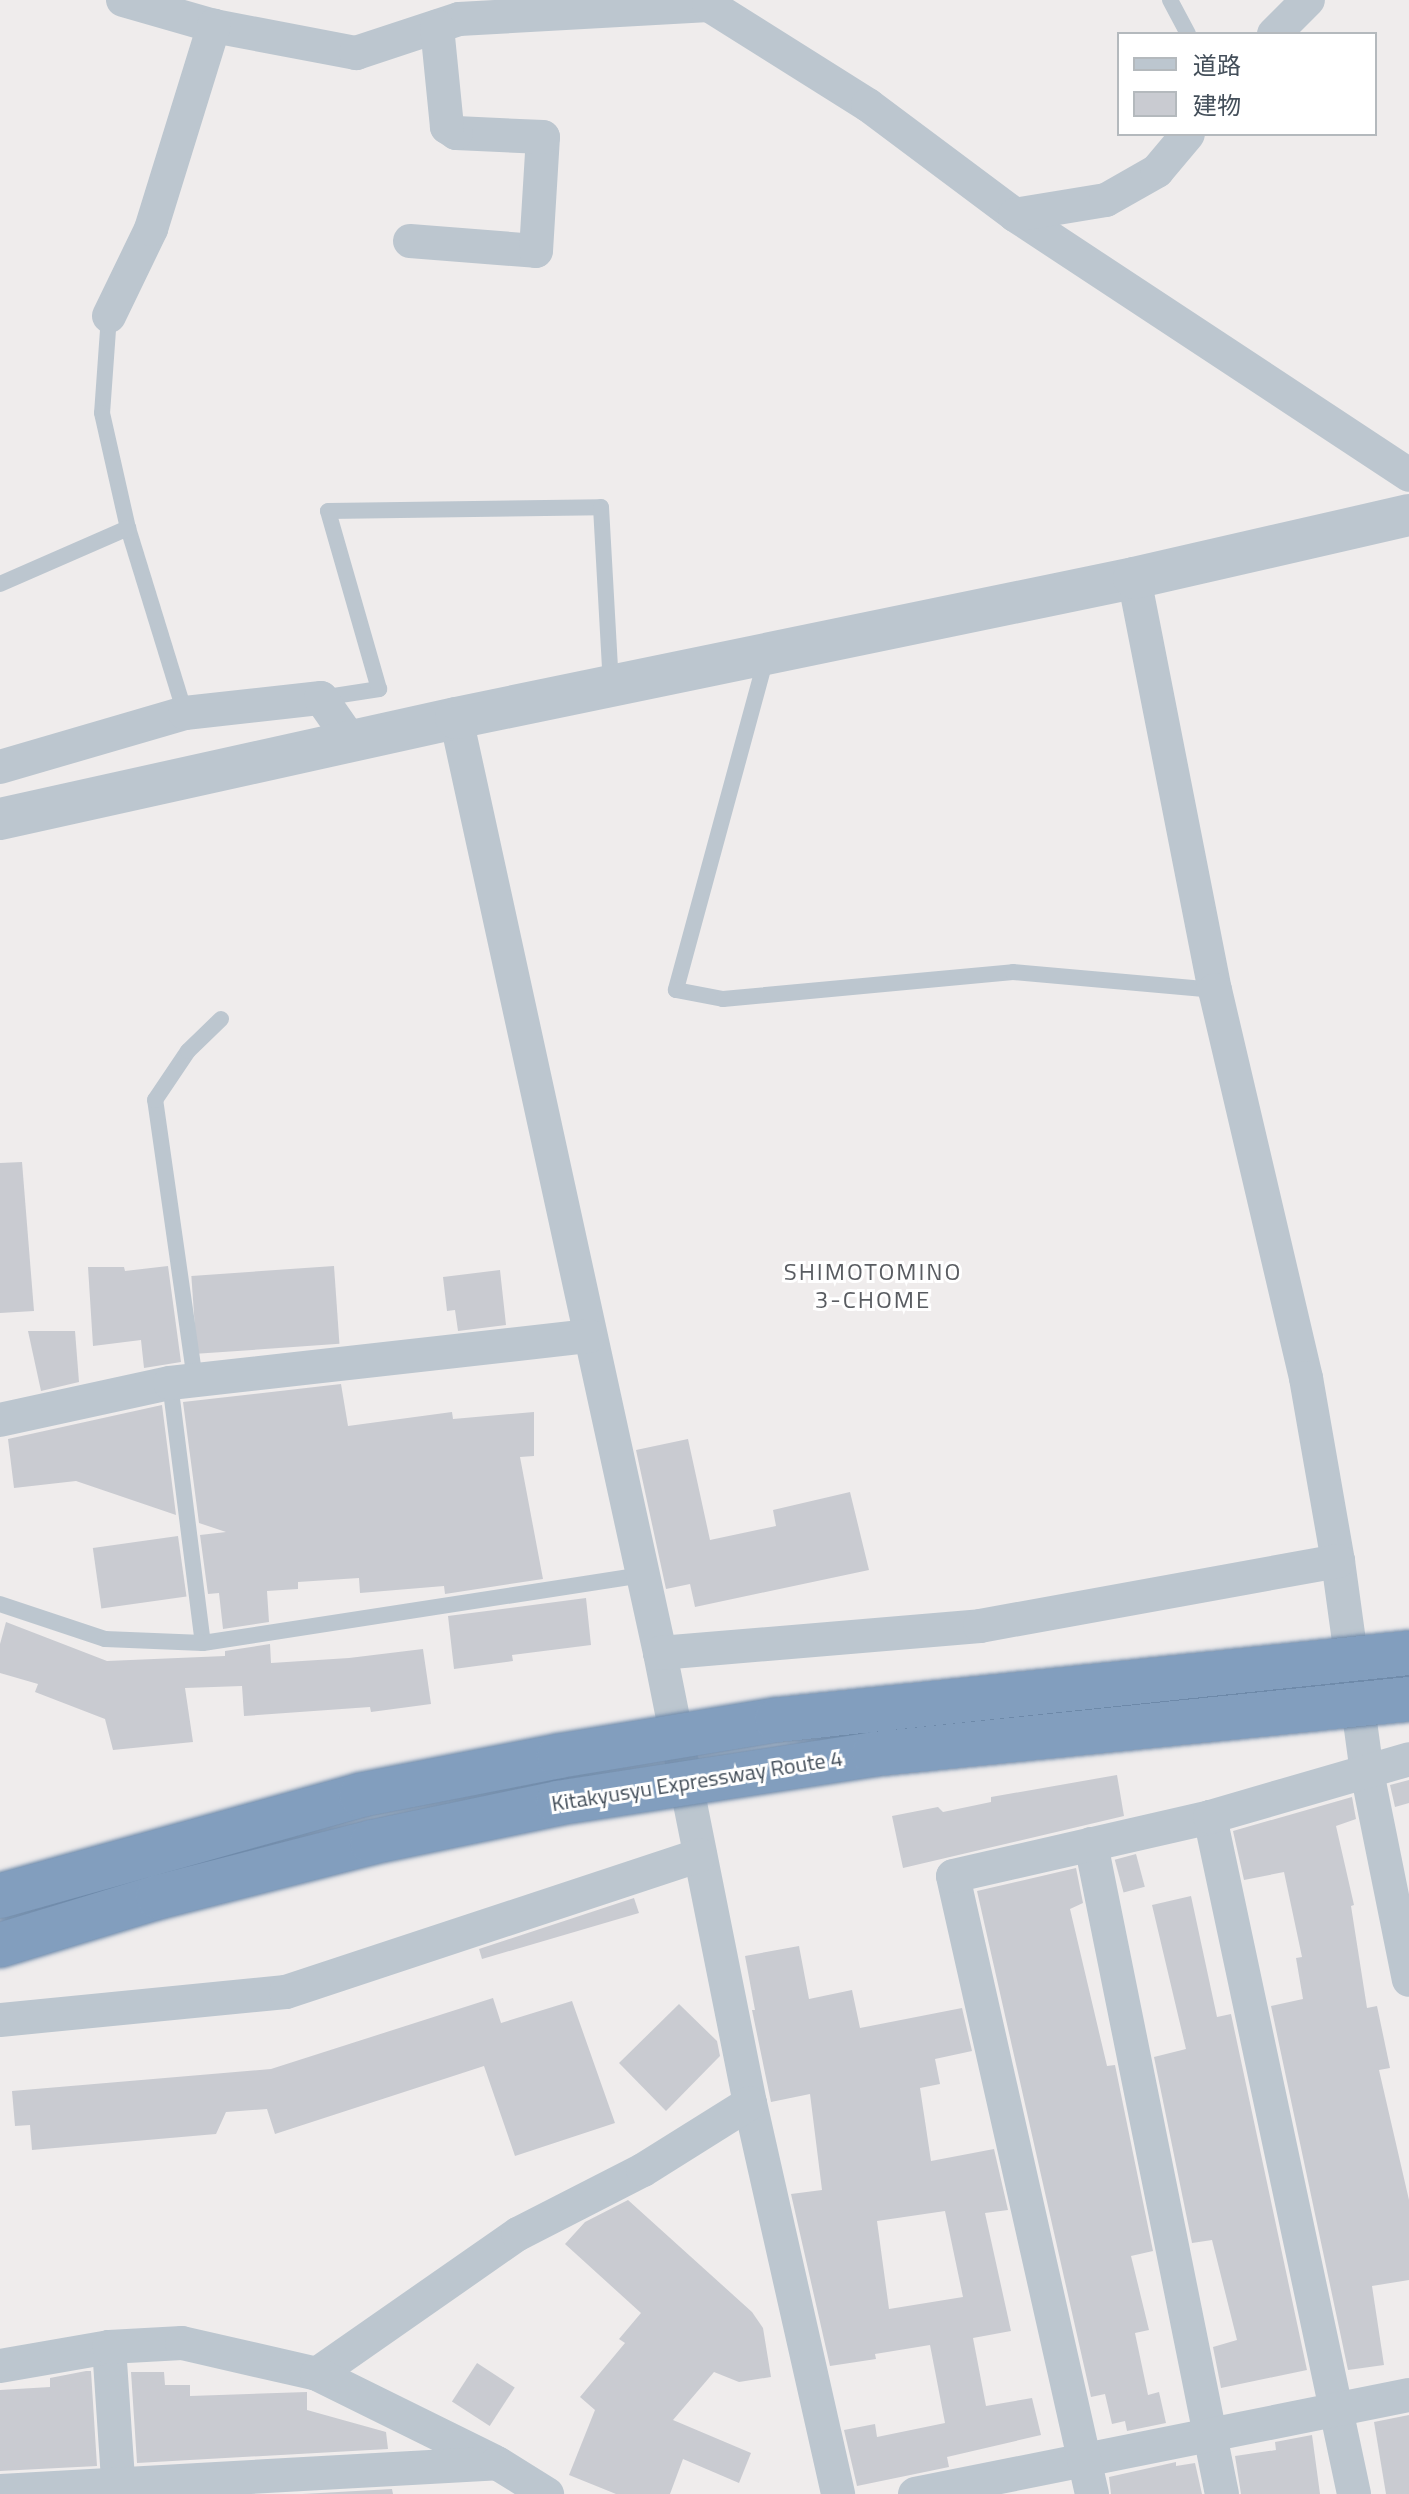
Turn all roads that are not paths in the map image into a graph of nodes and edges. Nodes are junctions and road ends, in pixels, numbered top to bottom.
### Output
1 (123, 0) edge
2 (1170, 0) edge
3 (1308, 0) edge
4 (214, 26) junction
5 (437, 26) junction
6 (1187, 32) edge
7 (1276, 32) edge
8 (1186, 136) edge
9 (1015, 215) junction
10 (410, 241) dead end
11 (109, 316) joint
12 (1409, 475) edge
13 (1409, 515) edge
14 (128, 528) junction
15 (1134, 578) junction
16 (0, 584) edge
17 (768, 653) junction
18 (611, 686) junction
19 (321, 698) junction
20 (185, 713) junction
21 (456, 718) junction
22 (351, 741) junction
23 (0, 767) edge
24 (0, 819) edge
25 (1215, 990) junction
26 (221, 1019) dead end
27 (589, 1336) junction
28 (182, 1381) junction
29 (0, 1420) edge
30 (1338, 1561) junction
31 (641, 1575) junction
32 (0, 1604) edge
33 (203, 1643) junction
34 (660, 1653) junction
35 (1409, 1653) edge
36 (1409, 1699) edge
37 (1409, 1759) edge
38 (1367, 1772) junction
39 (1210, 1817) junction
40 (1091, 1844) junction
41 (700, 1855) junction
42 (0, 1896) edge
43 (0, 1945) edge
44 (1409, 1980) edge
45 (0, 2020) edge
46 (750, 2103) junction
47 (109, 2347) junction
48 (0, 2366) edge
49 (317, 2374) junction
50 (1409, 2395) edge
51 (1335, 2410) junction
52 (1209, 2435) junction
53 (1085, 2460) junction
54 (497, 2463) junction
55 (119, 2489) edge
56 (0, 2491) edge
57 (547, 2494) edge
58 (838, 2494) edge
59 (915, 2494) edge
60 (1092, 2494) edge
61 (1222, 2494) edge
62 (1354, 2494) edge

1 - 4 street
2 - 6 lane
3 - 7 street
4 - 5 street
4 - 11 street
5 - 9 street
5 - 10 street
8 - 9 street
9 - 12 street
11 - 14 lane
13 - 15 street
14 - 16 lane
14 - 20 lane
15 - 17 street
15 - 25 street
17 - 18 street
17 - 25 lane
18 - 19 lane
18 - 21 street
19 - 20 street
19 - 22 street
20 - 23 street
21 - 22 street
21 - 27 street
22 - 24 street
25 - 30 street
26 - 28 lane
27 - 28 street
27 - 31 street
28 - 29 street
28 - 33 lane
30 - 34 street
30 - 38 street
31 - 33 lane
31 - 34 street
32 - 33 lane
34 - 41 street
35 - 42 highway, Kitakyusyu Expressway Route 4, bridge
36 - 43 highway, Kitakyusyu Expressway Route 4, bridge
37 - 38 street
38 - 39 street
38 - 44 street
39 - 40 street
39 - 51 street
40 - 52 street
40 - 53 street
41 - 45 street
41 - 46 street
46 - 49 street
46 - 58 street
47 - 48 street
47 - 49 street
47 - 55 street
49 - 54 street
50 - 51 street
51 - 52 street
51 - 62 street
52 - 53 street
52 - 61 street
53 - 59 street
53 - 60 street
54 - 55 street
54 - 57 street
55 - 56 street

